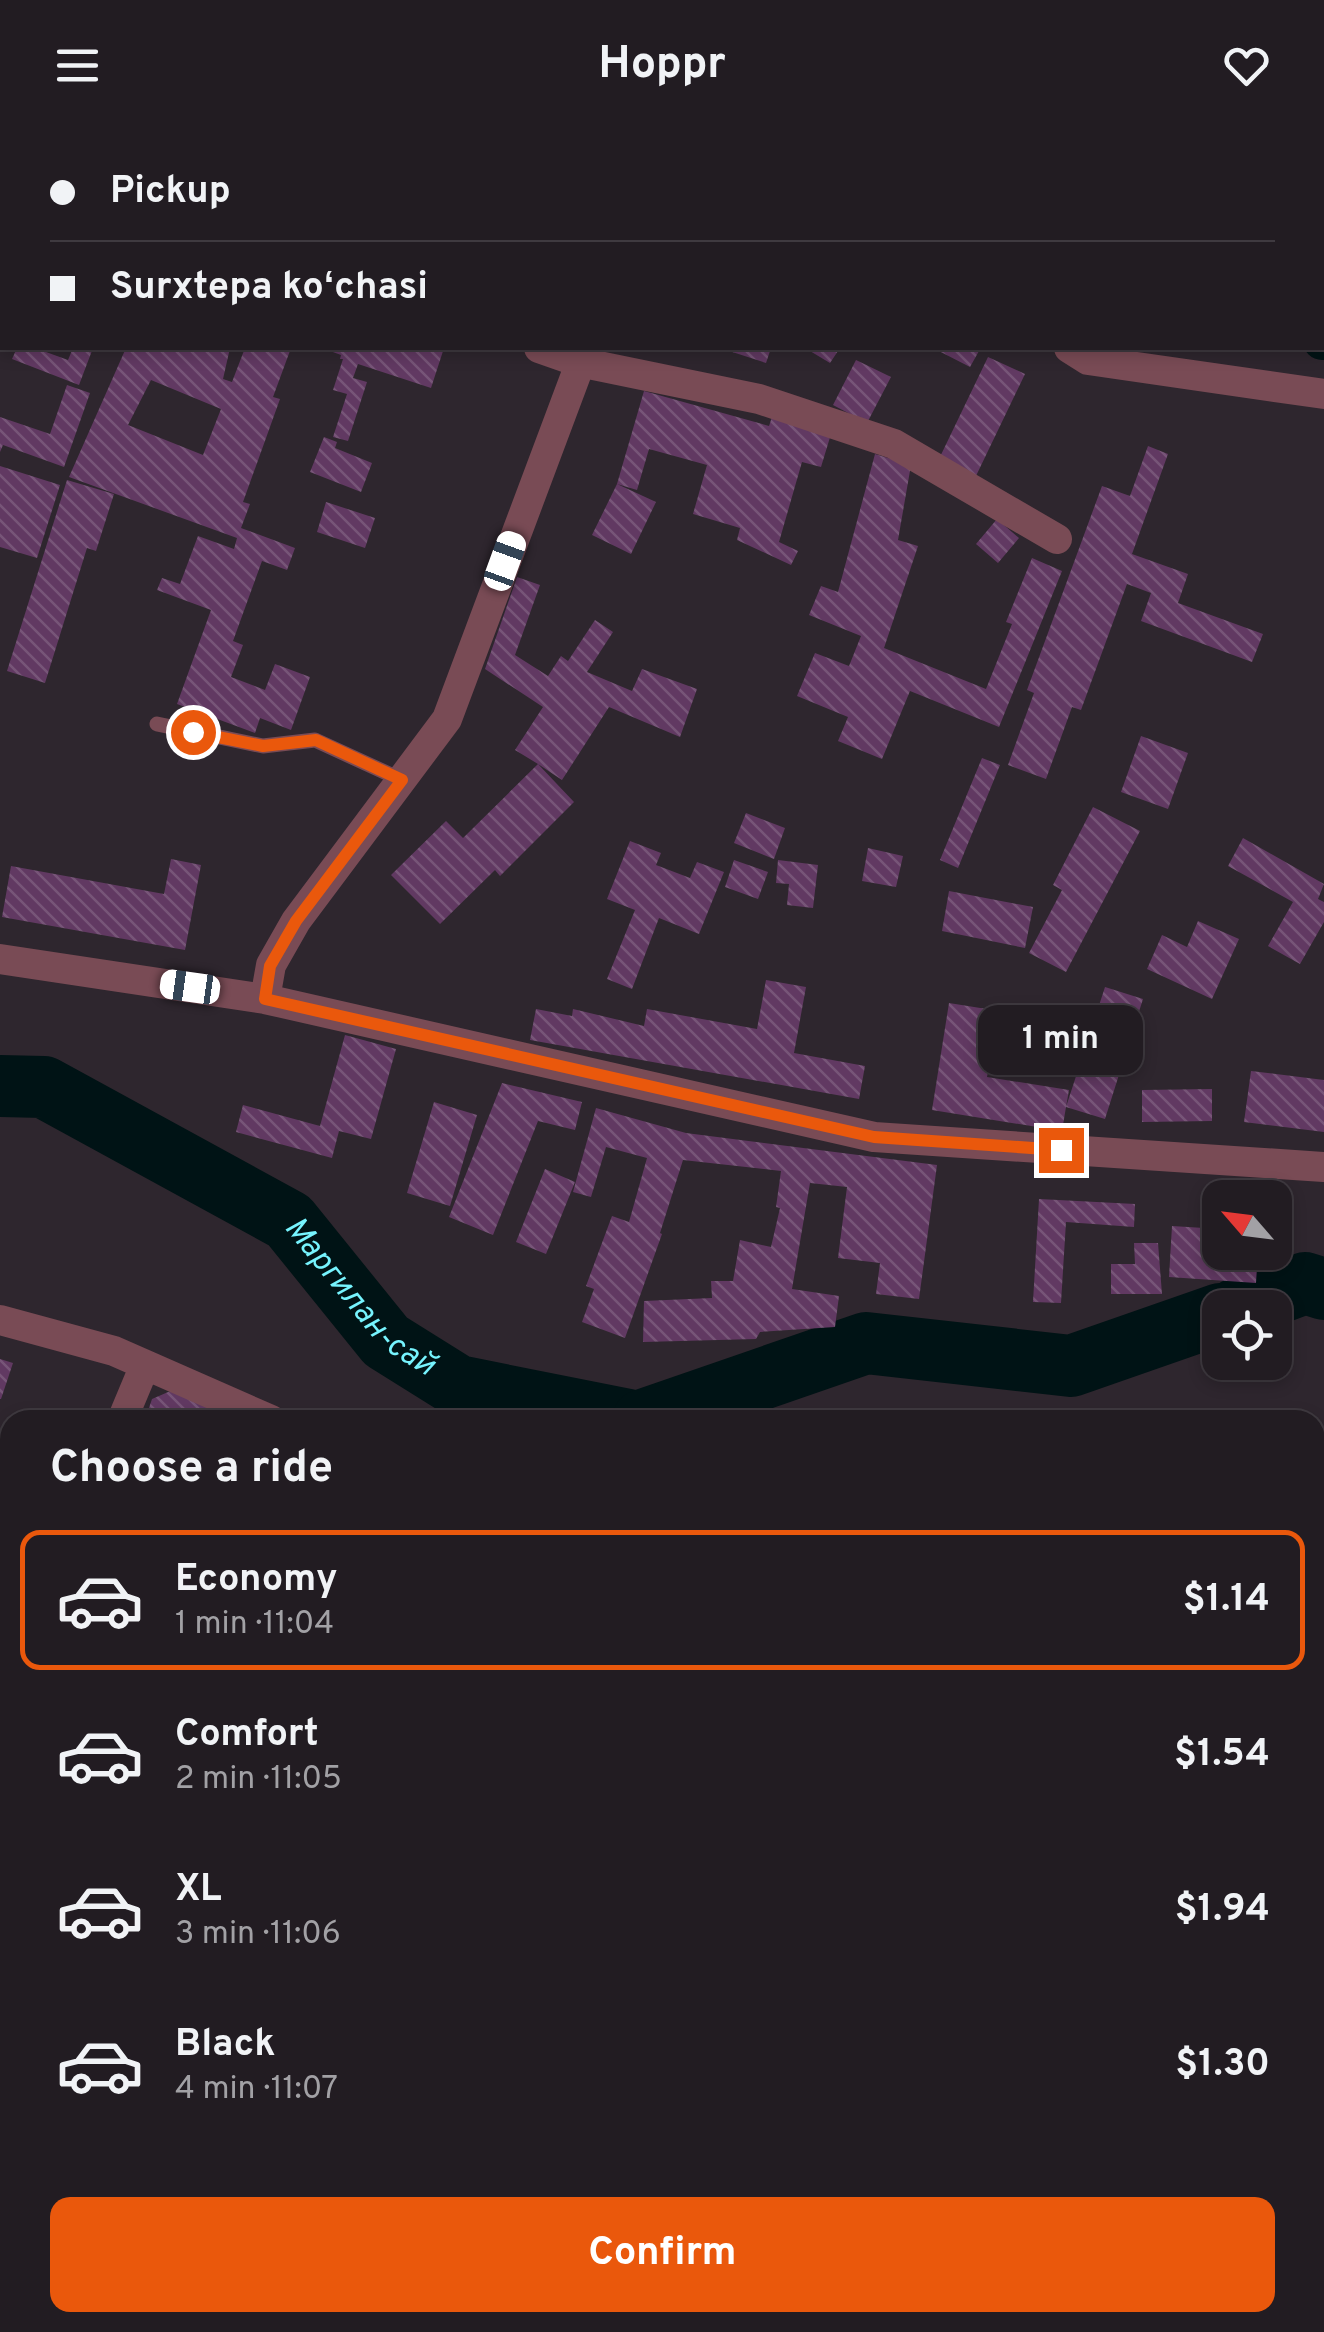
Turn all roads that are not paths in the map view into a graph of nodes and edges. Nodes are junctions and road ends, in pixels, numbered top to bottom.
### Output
1 (551, 350) edge
2 (1072, 350) edge
3 (582, 355) edge
4 (1324, 394) edge
5 (1057, 539) dead end
6 (158, 724) dead end
7 (402, 780) junction
8 (0, 959) edge
9 (265, 999) junction
10 (1324, 1168) edge
11 (0, 1320) edge
12 (145, 1364) junction
13 (126, 1410) edge
14 (248, 1410) edge

1 - 3 street
2 - 4 street
3 - 5 street
3 - 7 street
6 - 7 lane
7 - 9 street
8 - 9 street
9 - 10 street
11 - 12 street
12 - 13 street
12 - 14 street

